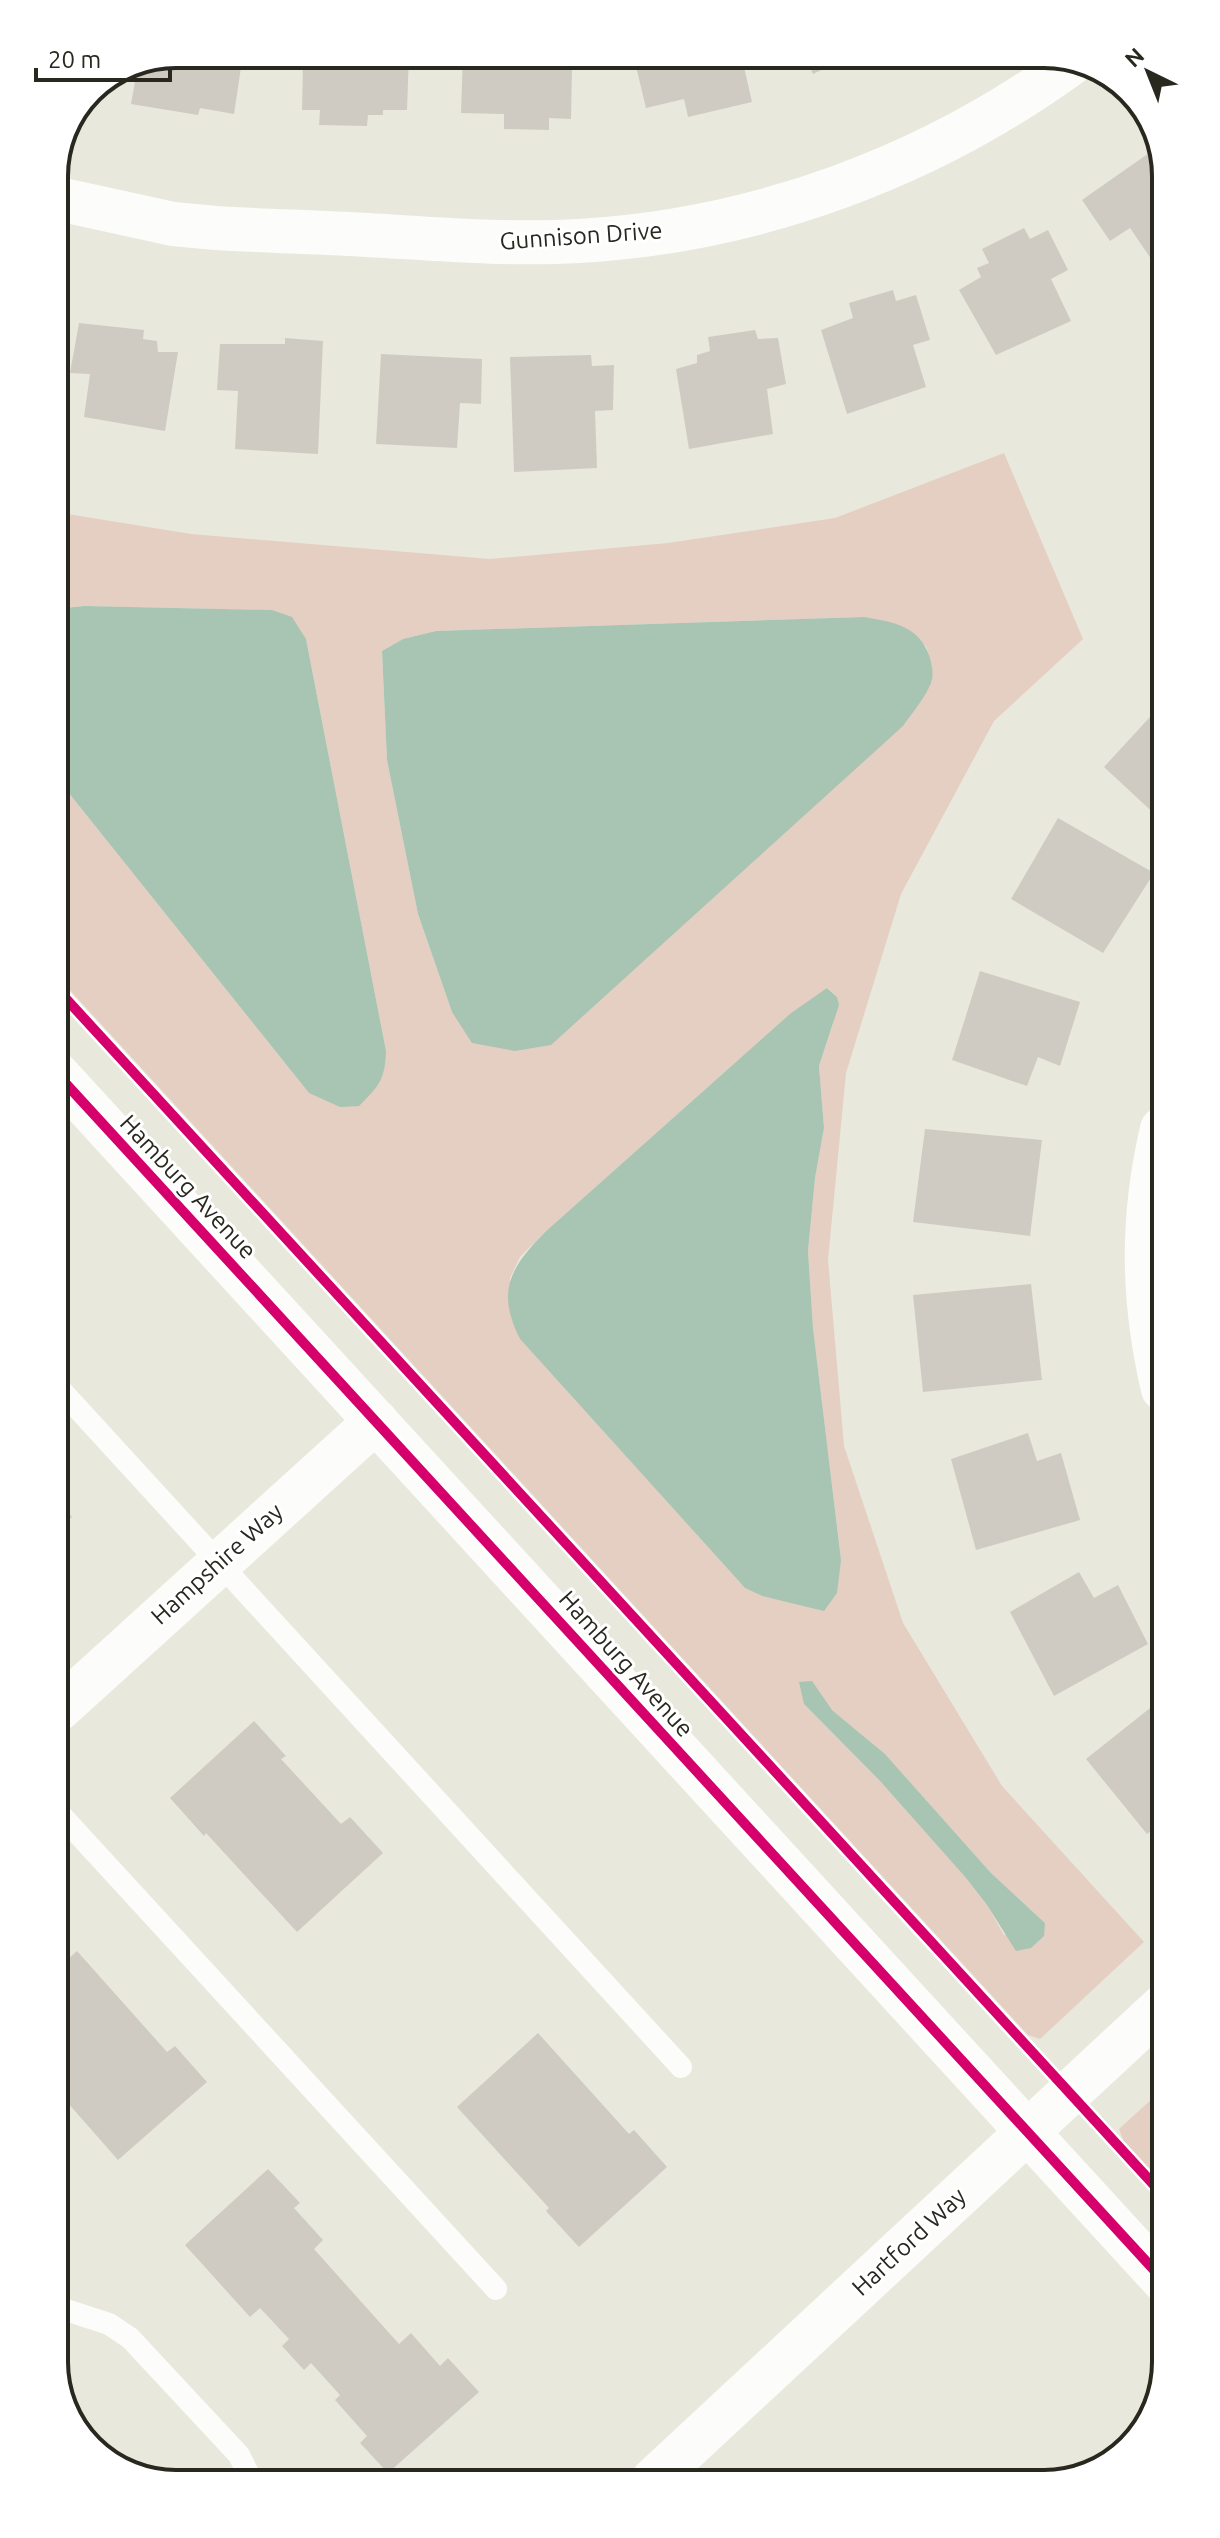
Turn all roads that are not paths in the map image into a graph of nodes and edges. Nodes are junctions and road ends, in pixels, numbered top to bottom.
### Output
1 (1062, 70) edge
2 (68, 201) edge
3 (68, 1086) edge
4 (1152, 1187) edge
5 (1152, 1324) edge
6 (68, 1398) edge
7 (376, 1421) junction
8 (219, 1562) junction
9 (68, 1701) edge
10 (68, 1823) edge
11 (1152, 2016) edge
12 (681, 2067) dead end
13 (1027, 2133) junction
14 (1152, 2268) edge
15 (496, 2289) dead end
16 (68, 2311) edge
17 (246, 2470) edge
18 (664, 2470) edge

1 - 2 street, Gunnison Drive
3 - 7 street, Hamburg Avenue
4 - 5 street
6 - 8 lane
7 - 8 street, Hampshire Way
7 - 13 street, Hamburg Avenue
8 - 9 street, Hampshire Way
8 - 12 lane
10 - 15 lane
11 - 13 street, Hartford Way
13 - 14 street, Hamburg Avenue
13 - 18 street, Hartford Way
16 - 17 lane

